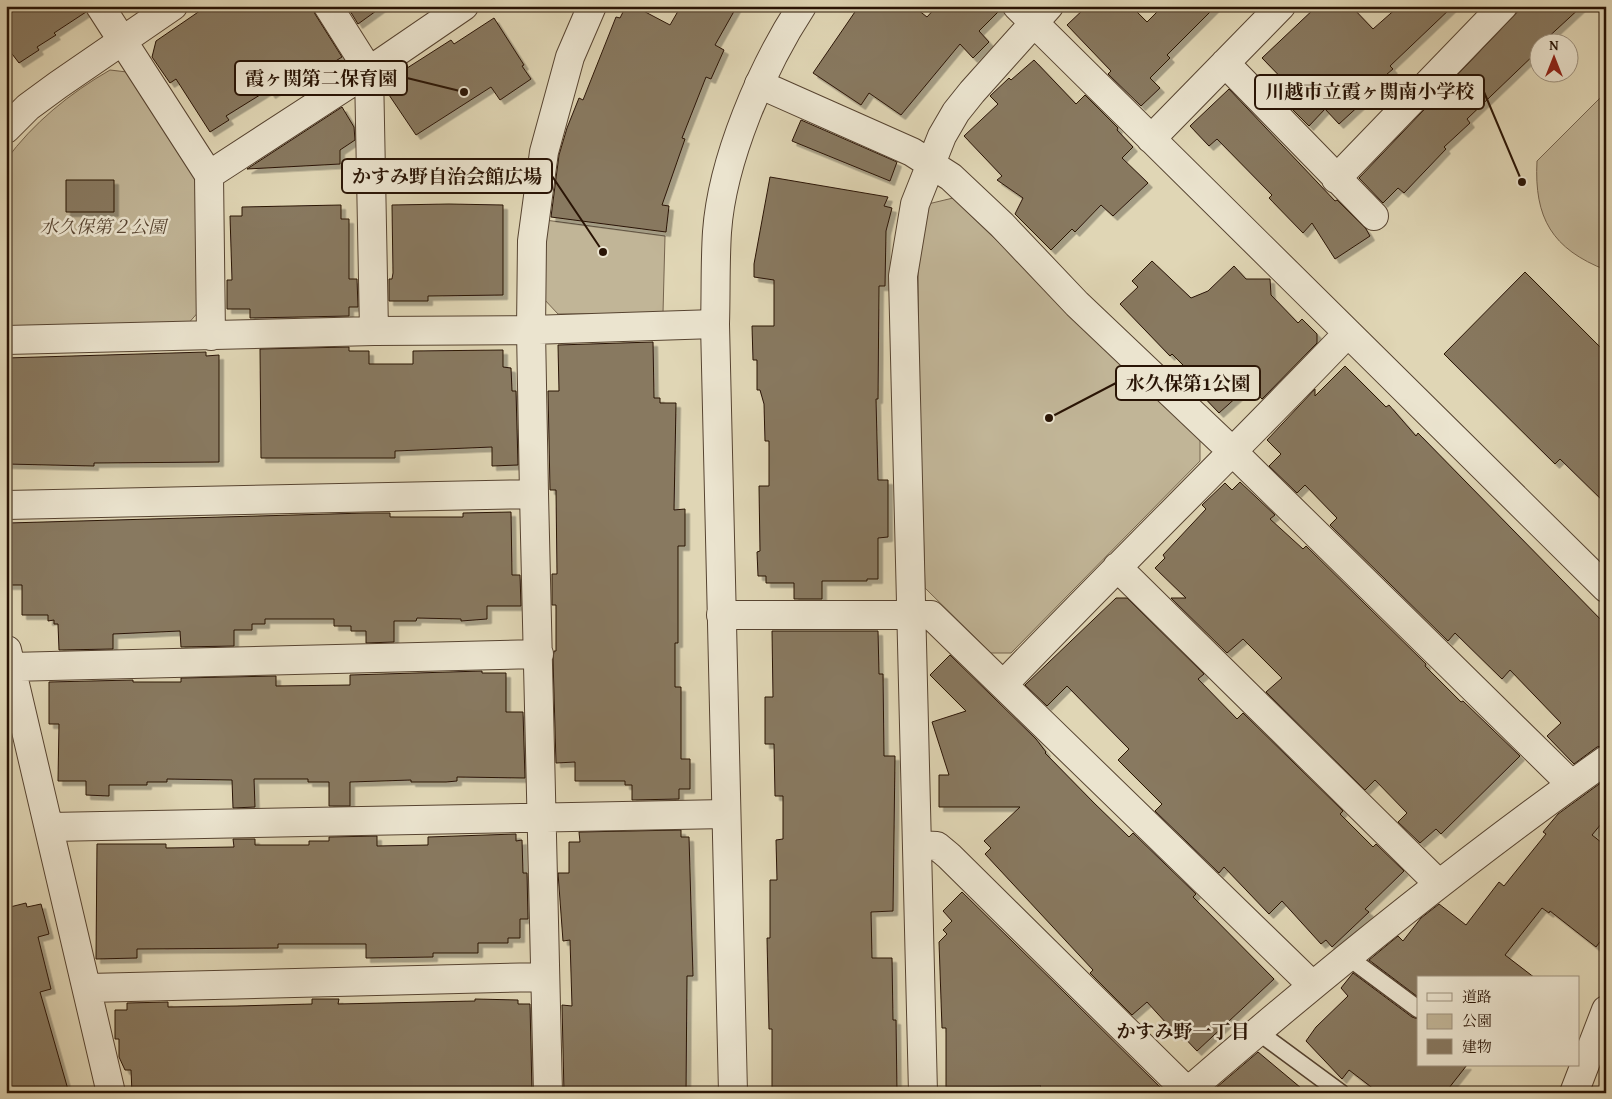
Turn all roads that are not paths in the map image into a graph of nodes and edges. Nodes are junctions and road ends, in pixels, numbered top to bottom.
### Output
1 (100, 6) edge
2 (173, 6) edge
3 (328, 6) edge
4 (464, 6) edge
5 (592, 6) edge
6 (802, 6) edge
7 (1281, 6) edge
8 (1503, 6) edge
9 (1033, 12) edge
10 (123, 40) junction
11 (1226, 63) junction
12 (370, 71) junction
13 (759, 84) junction
14 (6, 129) edge
15 (1151, 139) junction
16 (931, 164) junction
17 (209, 175) junction
18 (1336, 178) junction
19 (1374, 216) dead end
20 (715, 324) junction
21 (531, 330) junction
22 (374, 331) junction
23 (1347, 334) junction
24 (211, 336) junction
25 (6, 340) edge
26 (1233, 452) junction
27 (534, 494) junction
28 (6, 505) edge
29 (1117, 567) junction
30 (1606, 588) edge
31 (910, 614) junction
32 (721, 616) junction
33 (539, 654) junction
34 (8, 658) edge
35 (1004, 684) junction
36 (1606, 760) edge
37 (1571, 784) junction
38 (726, 814) junction
39 (543, 816) junction
40 (50, 827) junction
41 (917, 845) junction
42 (1440, 884) junction
43 (1348, 957) junction
44 (544, 977) junction
45 (1312, 985) junction
46 (88, 988) junction
47 (1417, 1008) edge
48 (1606, 1010) edge
49 (1258, 1031) junction
50 (1187, 1092) edge
51 (112, 1093) edge
52 (548, 1093) edge
53 (733, 1093) edge
54 (922, 1093) edge
55 (1341, 1093) edge
56 (1574, 1093) edge

1 - 10 street
2 - 10 street
3 - 12 street
4 - 12 street
5 - 21 street
6 - 13 street
7 - 11 street
8 - 18 street
9 - 15 street
9 - 16 street
10 - 14 street
10 - 17 street
11 - 15 street
11 - 18 street
12 - 17 street
12 - 22 street
13 - 16 street
13 - 20 street
15 - 23 street
16 - 26 street
16 - 31 street
17 - 24 street
18 - 19 street
20 - 21 street
20 - 32 street
21 - 22 street
21 - 27 street
22 - 24 street
23 - 26 street
23 - 30 street
24 - 25 street
26 - 29 street
26 - 37 street
27 - 28 street
27 - 33 street
29 - 35 street
29 - 42 street
31 - 32 street
31 - 35 street
31 - 41 street
32 - 38 street
33 - 34 street
33 - 39 street
34 - 40 street
35 - 45 street
36 - 37 street
37 - 42 street
38 - 39 street
38 - 53 street
39 - 40 street
39 - 44 street
40 - 46 street
41 - 50 street
41 - 54 street
42 - 43 street
43 - 45 street
43 - 47 lane
44 - 46 street
44 - 52 street
45 - 49 street
46 - 51 street
48 - 56 street
49 - 50 street
49 - 55 lane

